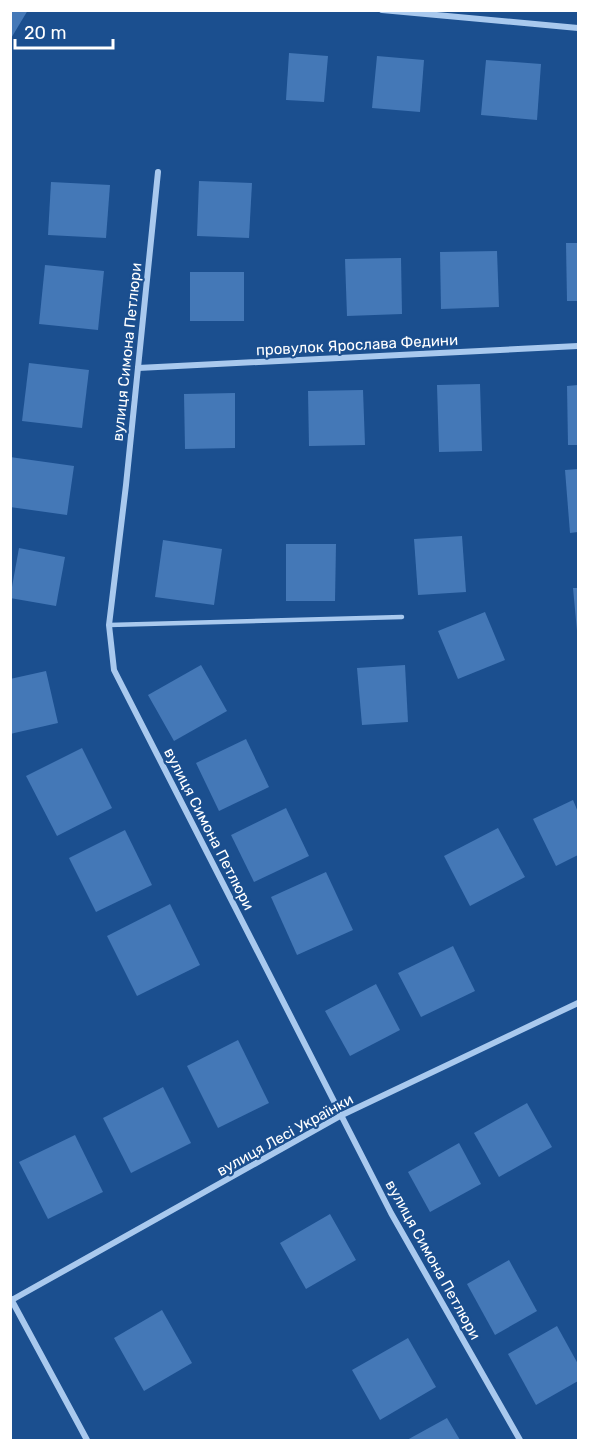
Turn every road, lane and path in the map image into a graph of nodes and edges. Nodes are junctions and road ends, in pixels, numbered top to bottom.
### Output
1 (382, 10) edge
2 (579, 28) edge
3 (158, 172) dead end
4 (579, 345) edge
5 (138, 368) junction
6 (402, 617) dead end
7 (109, 625) junction
8 (579, 1003) edge
9 (342, 1115) junction
10 (11, 1300) edge
11 (87, 1440) edge
12 (520, 1440) edge

1 - 2 street
3 - 5 street, вулиця Симона Петлюри
4 - 5 street, провулок Ярослава Федини
5 - 7 street, вулиця Симона Петлюри
6 - 7 lane
7 - 9 street, вулиця Симона Петлюри
8 - 9 street, вулиця Лесі Українки
9 - 10 street, вулиця Лесі Українки
9 - 12 street, вулиця Симона Петлюри
10 - 11 street

